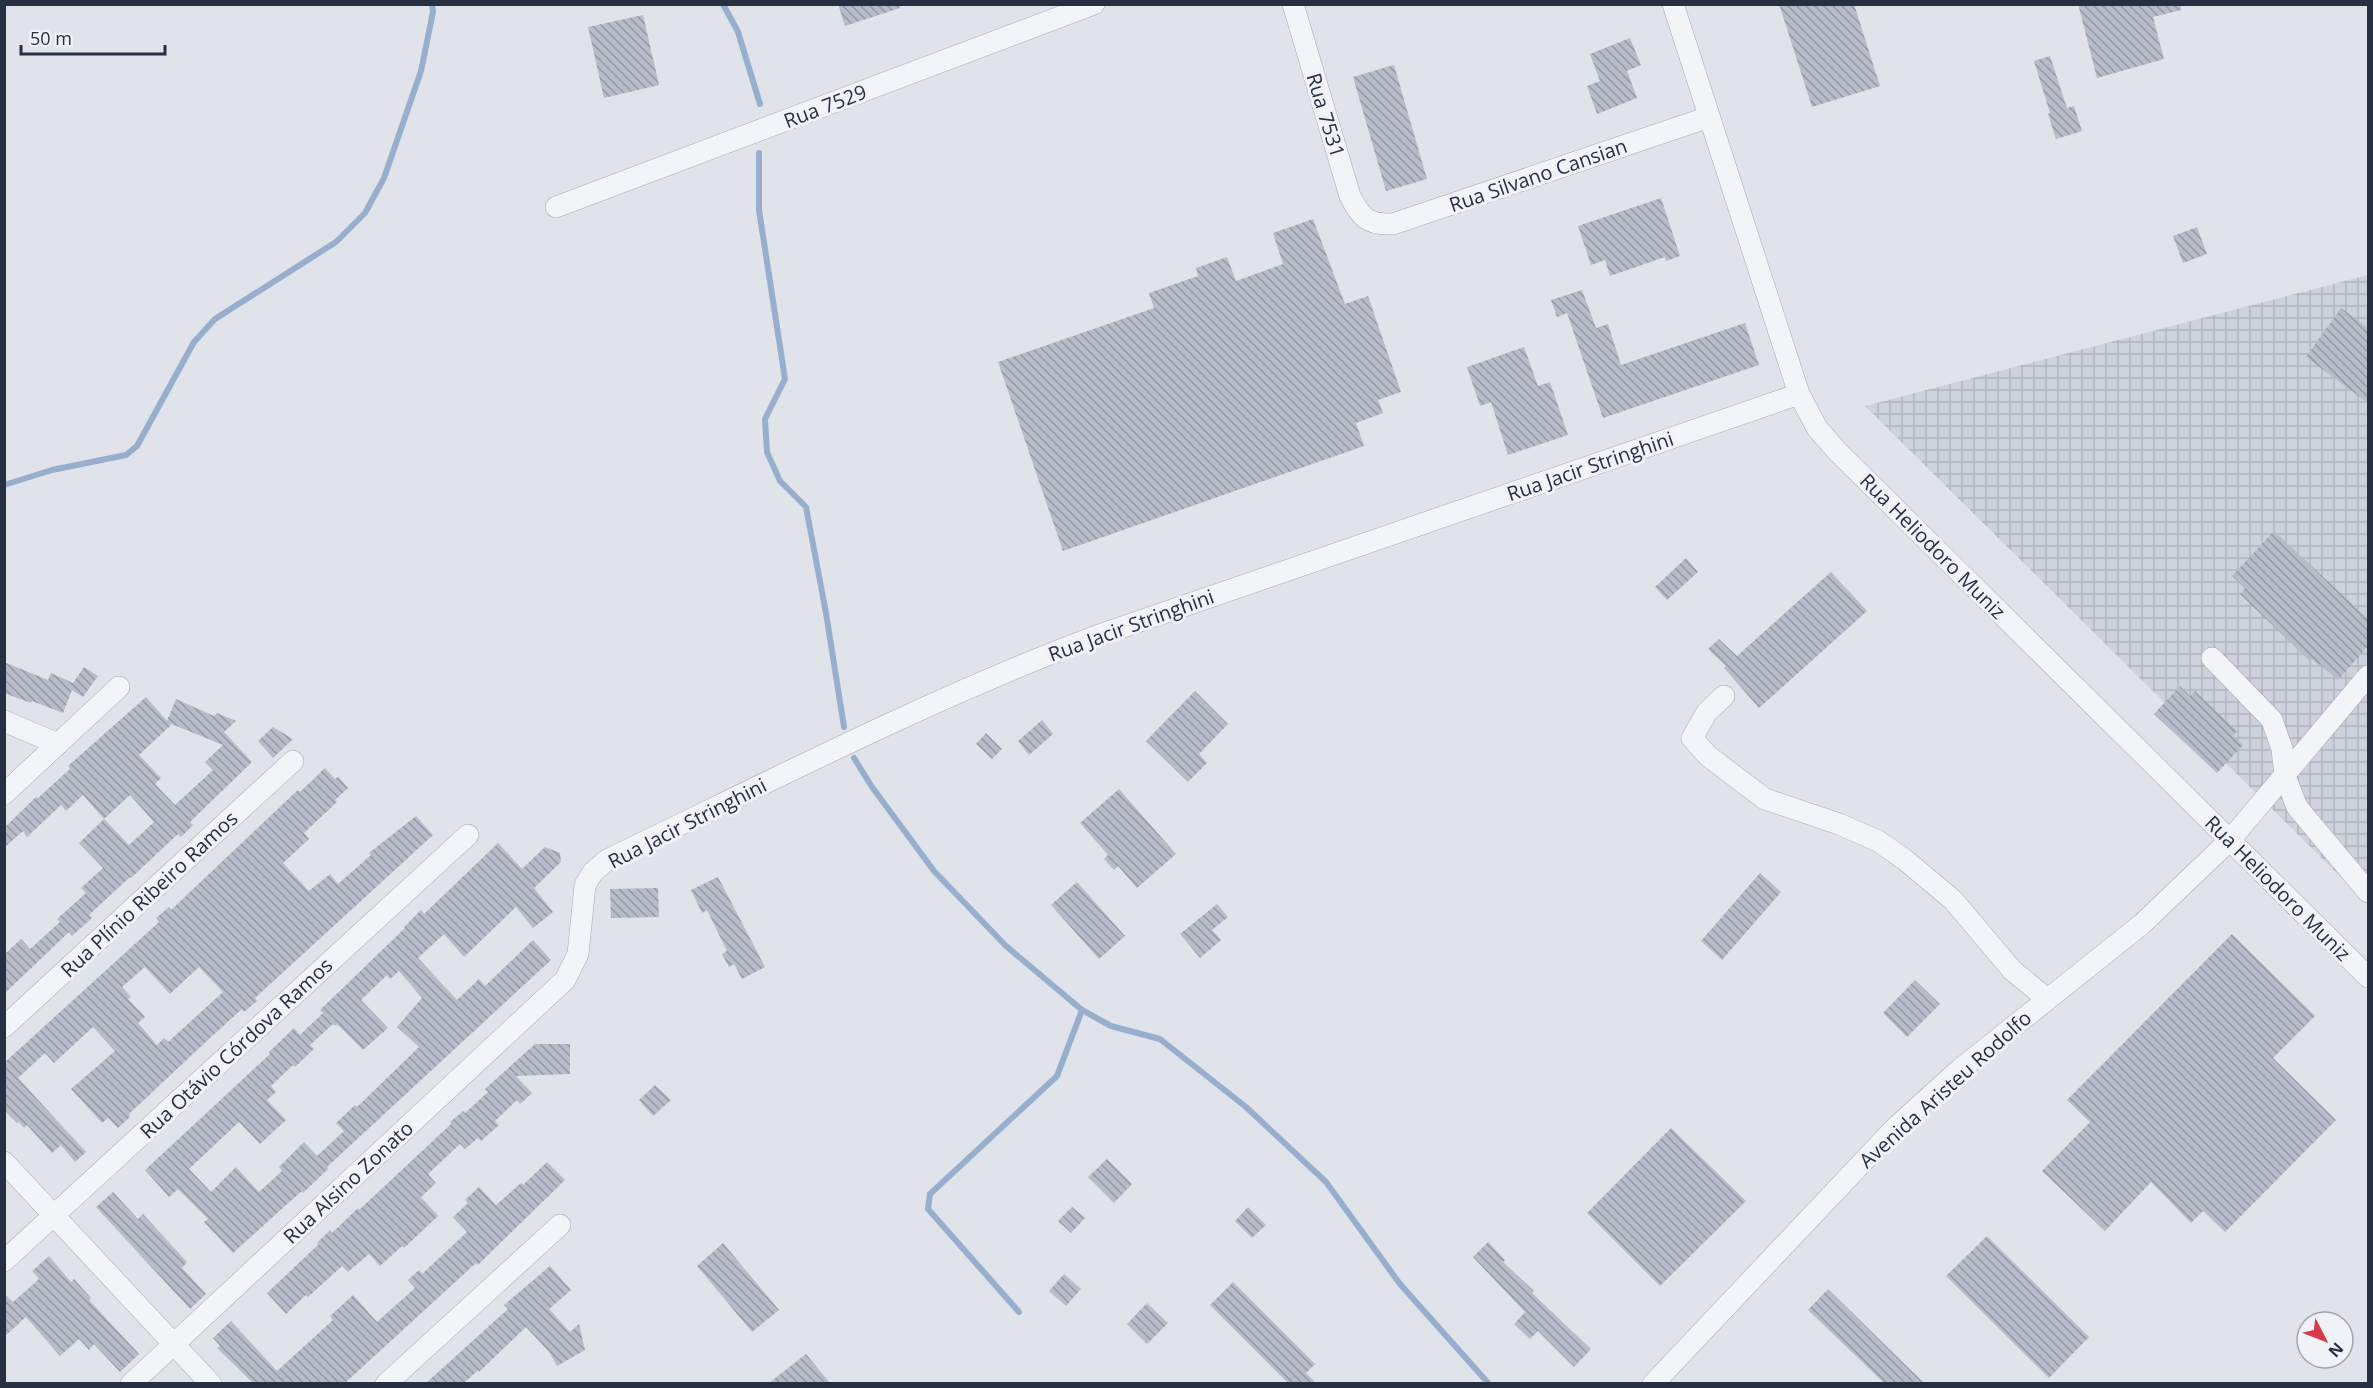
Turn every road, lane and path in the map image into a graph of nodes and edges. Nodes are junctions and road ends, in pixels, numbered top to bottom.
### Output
1 (1094, 4) edge
2 (1293, 4) edge
3 (1673, 4) edge
4 (1709, 117) junction
5 (556, 207) dead end
6 (1367, 220) joint
7 (1799, 394) junction
8 (2212, 658) dead end
9 (2368, 676) edge
10 (119, 687) dead end
11 (1724, 696) dead end
12 (4, 721) edge
13 (58, 744) junction
14 (293, 761) dead end
15 (2284, 776) junction
16 (4, 794) edge
17 (468, 835) dead end
18 (2230, 840) junction
19 (2368, 892) edge
20 (2368, 977) edge
21 (565, 980) joint
22 (2047, 999) junction
23 (4, 1027) edge
24 (4, 1162) edge
25 (54, 1215) junction
26 (560, 1225) dead end
27 (4, 1261) edge
28 (174, 1343) junction
29 (130, 1383) edge
30 (212, 1383) edge
31 (386, 1383) edge
32 (1653, 1383) edge

1 - 5 street, Rua 7529
2 - 6 street, Rua 7531
3 - 4 street, Rua Heliodoro Muniz
4 - 6 street, Rua Silvano Cansian
4 - 7 street, Rua Heliodoro Muniz
7 - 18 street, Rua Heliodoro Muniz
7 - 21 street, Rua Jacir Stringhini
8 - 15 street
9 - 15 street, Avenida Aristeu Rodolfo
10 - 13 street
11 - 22 street
12 - 13 street
13 - 16 street
14 - 23 street, Rua Plínio Ribeiro Ramos
15 - 18 street, Avenida Aristeu Rodolfo
15 - 19 street
17 - 25 street, Rua Otávio Córdova Ramos
18 - 20 street, Rua Heliodoro Muniz
18 - 22 street, Avenida Aristeu Rodolfo
21 - 28 street, Rua Alsino Zonato
22 - 32 street, Avenida Aristeu Rodolfo
24 - 25 street
25 - 27 street, Rua Otávio Córdova Ramos
25 - 28 street
26 - 31 street
28 - 29 street, Rua Alsino Zonato
28 - 30 street

